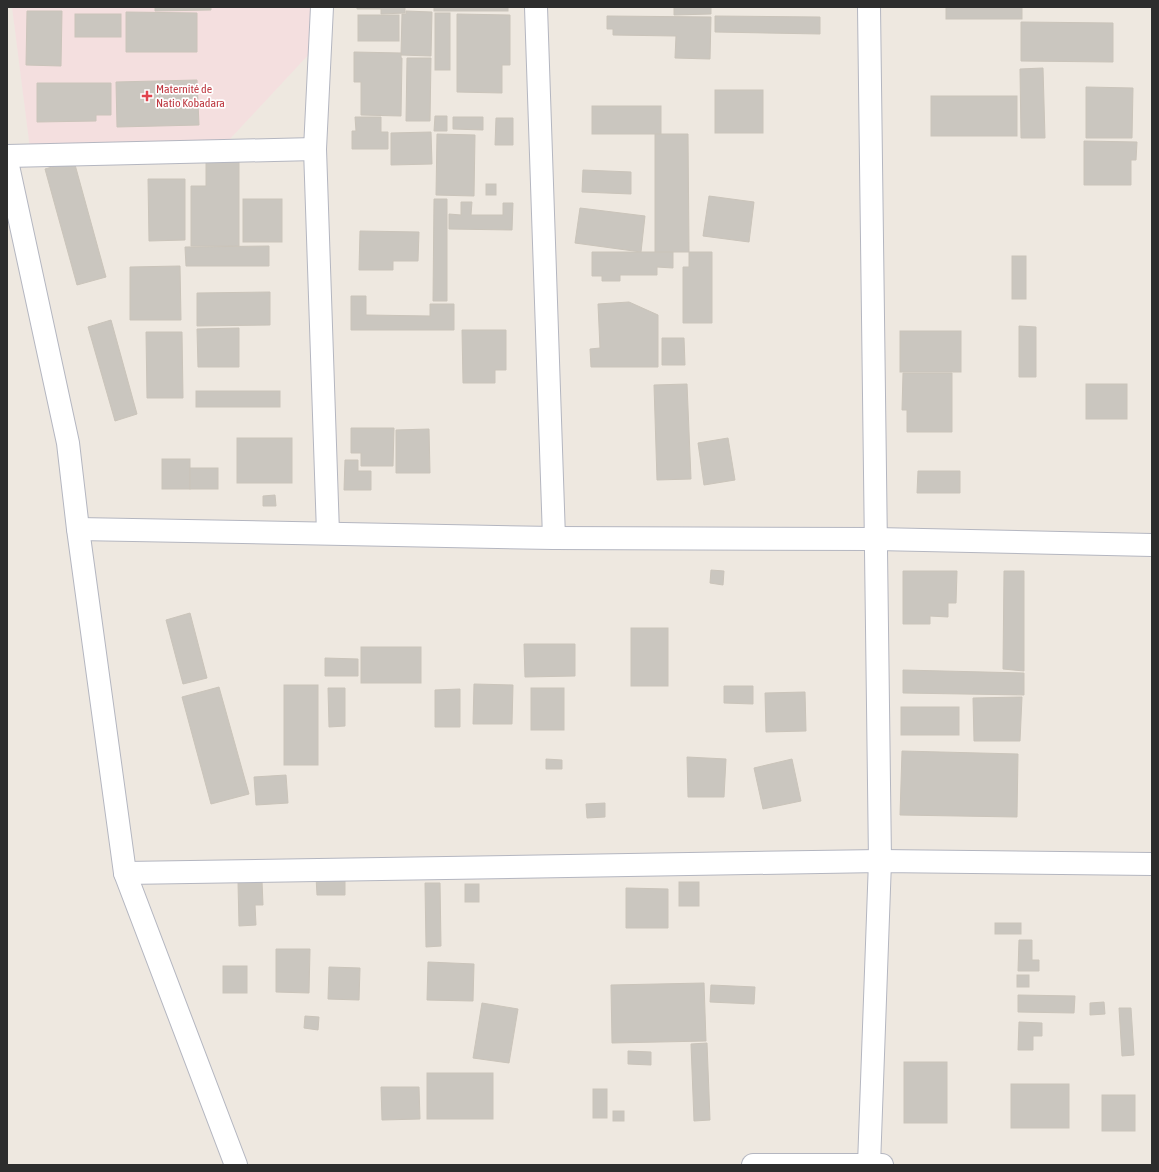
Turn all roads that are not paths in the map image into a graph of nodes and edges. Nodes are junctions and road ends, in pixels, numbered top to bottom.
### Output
1 (322, 7) edge
2 (536, 7) edge
3 (869, 7) edge
4 (315, 149) junction
5 (7, 156) edge
6 (7, 161) edge
7 (78, 529) junction
8 (328, 533) junction
9 (554, 538) junction
10 (876, 540) junction
11 (1152, 545) edge
12 (880, 861) junction
13 (1152, 864) edge
14 (125, 873) junction
15 (236, 1165) edge
16 (753, 1165) edge
17 (874, 1165) edge

1 - 4 street
2 - 9 street
3 - 10 street
4 - 5 street
4 - 8 street
6 - 7 street
7 - 8 street
7 - 14 street
8 - 9 street
9 - 10 street
10 - 11 street
10 - 12 street
12 - 13 street
12 - 14 street
12 - 17 street
14 - 15 street
16 - 17 street

